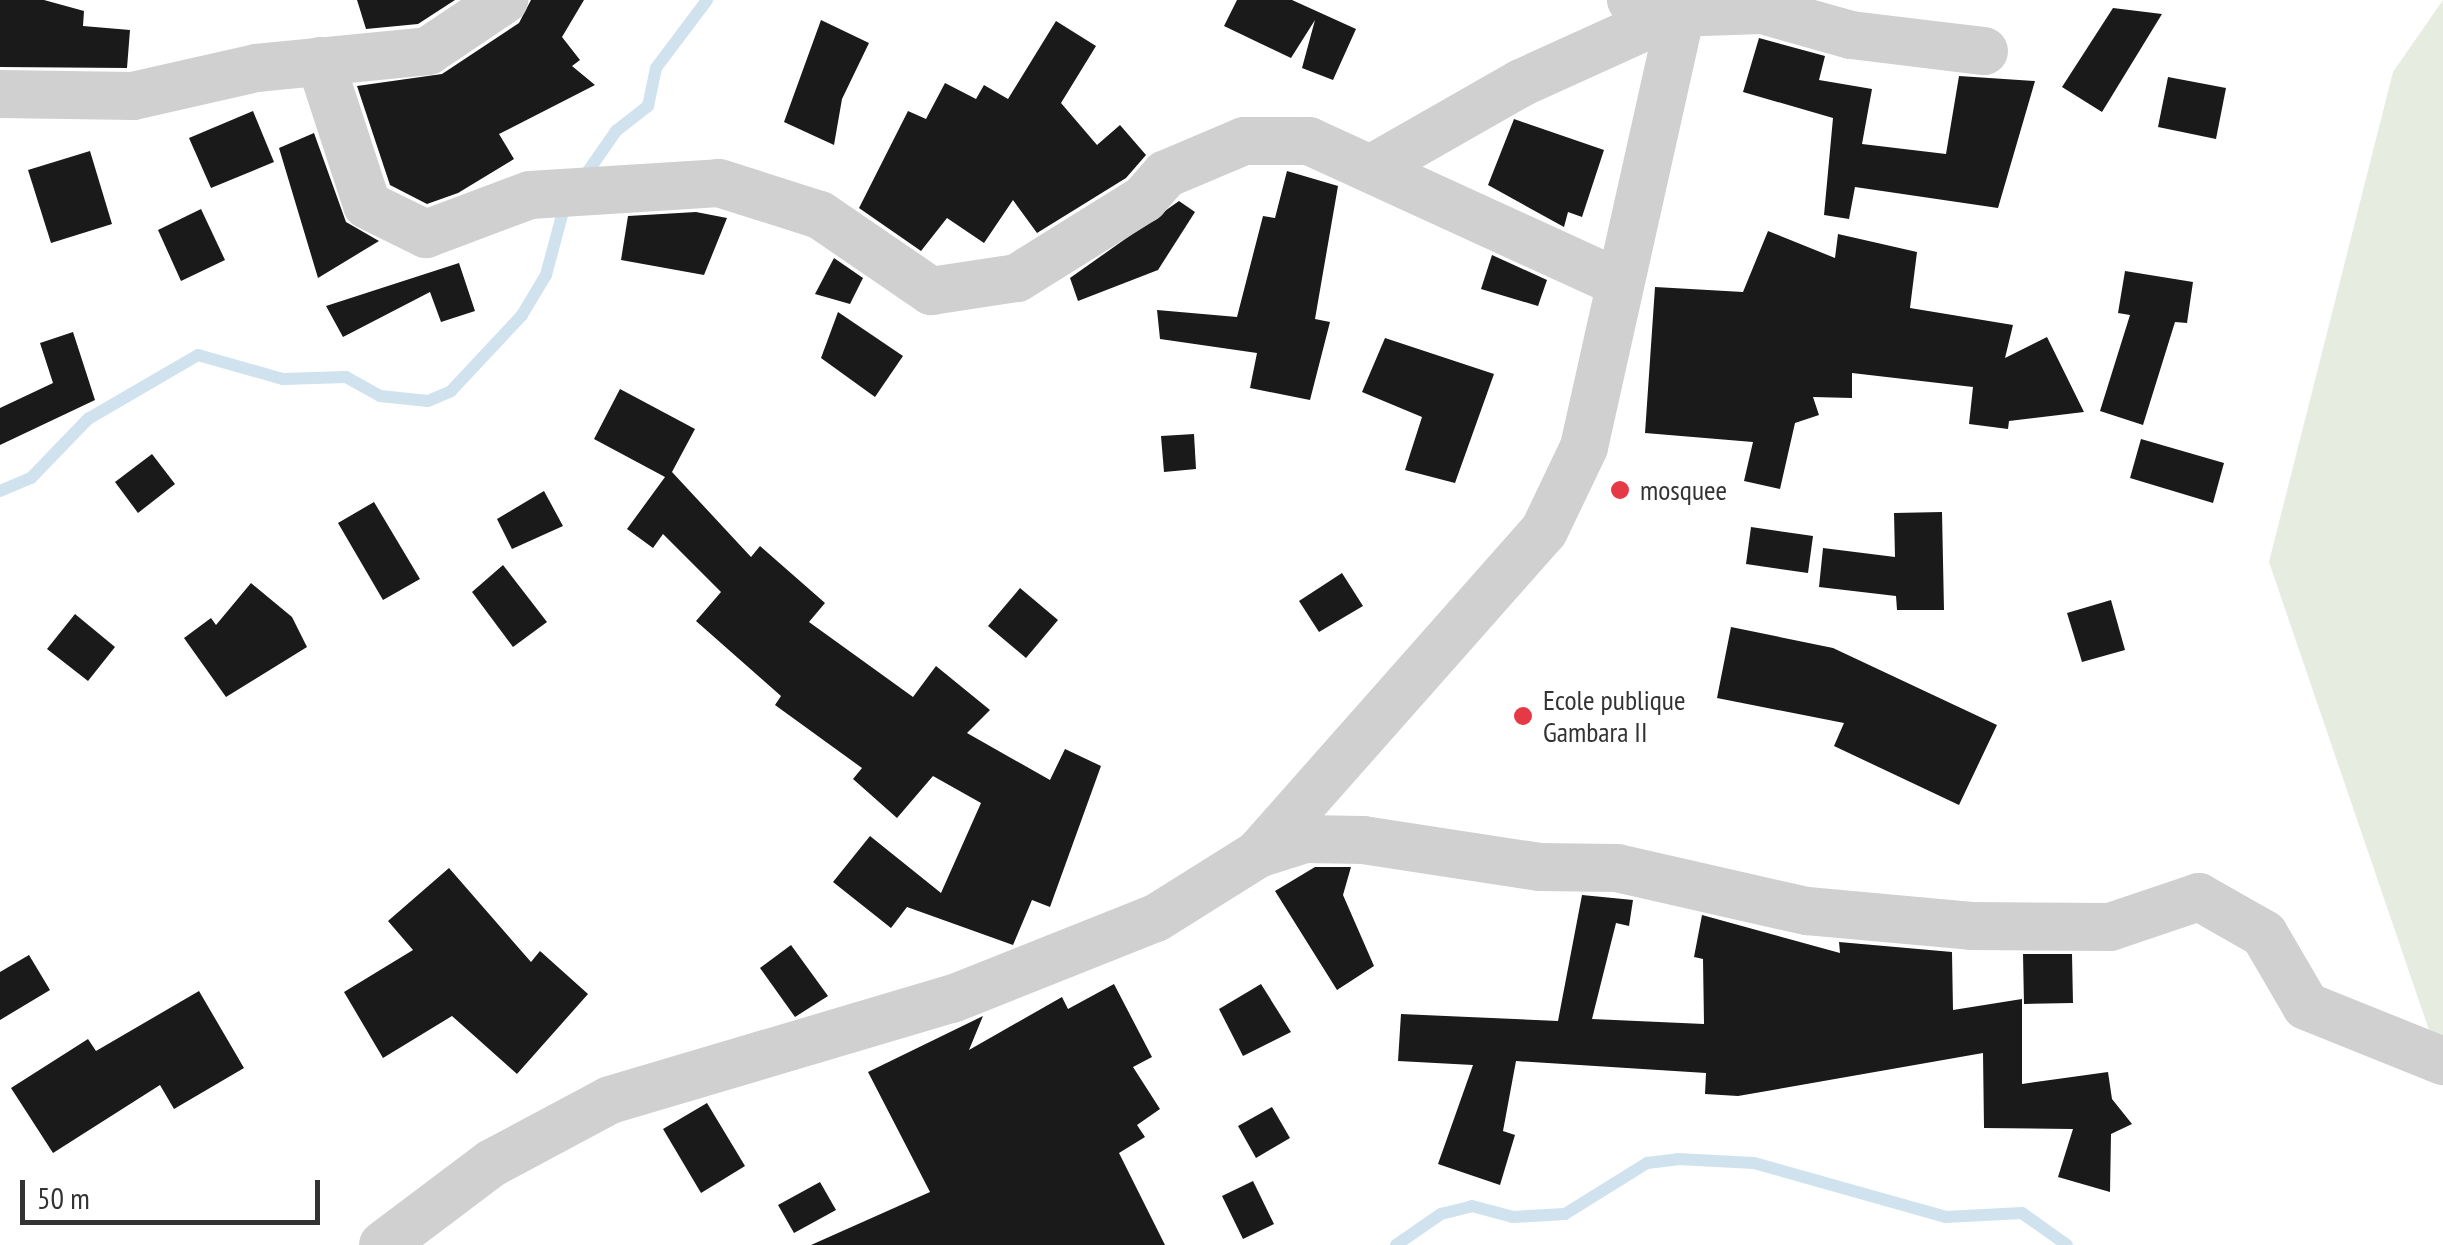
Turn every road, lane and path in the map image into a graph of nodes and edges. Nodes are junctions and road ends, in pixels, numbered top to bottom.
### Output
1 (504, 0) edge
2 (1663, 4) edge
3 (1984, 51) dead end
4 (320, 61) junction
5 (0, 94) edge
6 (1372, 168) junction
7 (1615, 281) junction
8 (1258, 854) junction
9 (2443, 1061) edge
10 (383, 1245) edge

1 - 4 street
2 - 3 street
2 - 6 street
2 - 7 street
4 - 5 street
4 - 6 street
6 - 7 street
7 - 8 street
8 - 9 street
8 - 10 street

